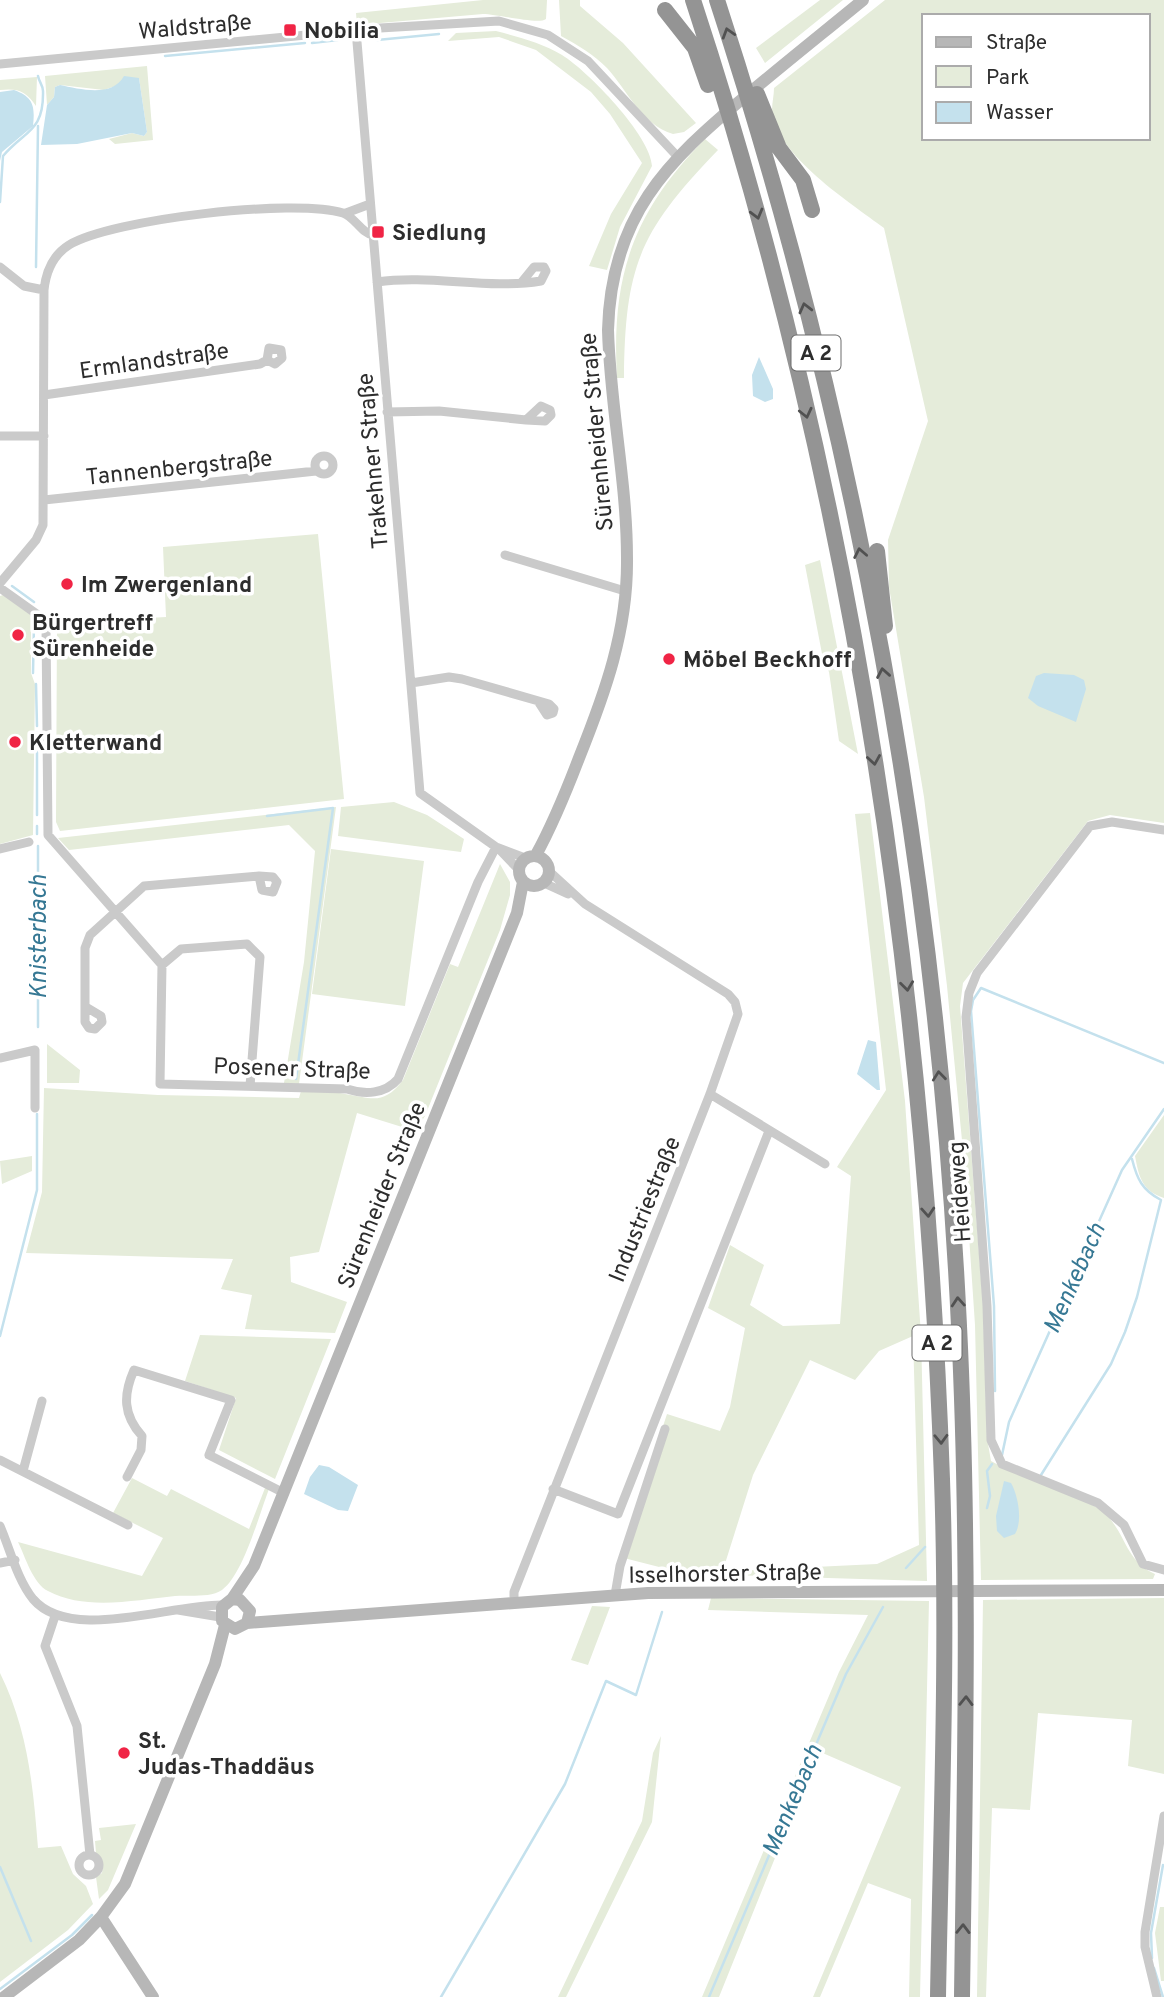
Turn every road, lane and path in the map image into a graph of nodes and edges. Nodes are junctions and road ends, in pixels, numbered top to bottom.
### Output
1 (693, 0) edge
2 (717, 0) edge
3 (863, 0) edge
4 (665, 10) dead end
5 (356, 30) junction
6 (0, 64) edge
7 (738, 66) junction
8 (739, 149) junction
9 (677, 156) junction
10 (370, 204) junction
11 (812, 210) dead end
12 (346, 213) junction
13 (373, 234) junction
14 (0, 267) edge
15 (377, 282) junction
16 (521, 282) dead end
17 (44, 289) junction
18 (267, 360) dead end
19 (44, 395) junction
20 (387, 412) junction
21 (526, 420) dead end
22 (0, 436) edge
23 (44, 436) junction
24 (316, 471) dead end
25 (44, 500) junction
26 (877, 551) dead end
27 (505, 555) dead end
28 (0, 586) edge
29 (625, 591) junction
30 (878, 644) junction
31 (411, 683) junction
32 (538, 701) dead end
33 (1164, 830) edge
34 (29, 842) dead end
35 (497, 848) junction
36 (0, 849) edge
37 (535, 871) junction
38 (259, 876) dead end
39 (116, 912) junction
40 (162, 965) junction
41 (86, 1007) dead end
42 (0, 1058) edge
43 (250, 1086) junction
44 (710, 1094) junction
45 (35, 1108) dead end
46 (769, 1130) junction
47 (825, 1164) dead end
48 (42, 1401) dead end
49 (665, 1429) dead end
50 (0, 1460) edge
51 (23, 1471) junction
52 (127, 1477) dead end
53 (553, 1489) junction
54 (284, 1493) junction
55 (128, 1525) dead end
56 (0, 1526) edge
57 (15, 1560) junction
58 (0, 1563) edge
59 (1164, 1570) edge
60 (1164, 1590) edge
61 (615, 1595) junction
62 (514, 1603) junction
63 (235, 1614) junction
64 (55, 1616) junction
65 (1164, 1816) edge
66 (90, 1855) dead end
67 (101, 1917) junction
68 (4, 1997) edge
69 (153, 1997) edge
70 (938, 1997) edge
71 (961, 1997) edge
72 (1157, 1997) edge

1 - 8 highway, A 2
7 -> 2 highway, A 2
3 - 9 main road, Sürenheider Straße
4 - 8 highway
5 - 6 street, Waldstraße
5 - 9 street, Waldstraße
5 - 10 street, Trakehner Straße
7 - 11 highway
30 -> 7 highway, A 2
8 -> 70 highway, A 2
9 - 29 main road, Sürenheider Straße
10 - 12 street
10 - 13 street, Trakehner Straße
12 - 13 street
12 - 17 street
13 - 15 street, Trakehner Straße
14 - 17 street
15 - 16 street
15 - 20 street, Trakehner Straße
17 - 19 street
18 - 19 street, Ermlandstraße
19 - 23 street
20 - 21 street
20 - 31 street, Trakehner Straße
22 - 23 street
23 - 25 street
24 - 25 street, Tannenbergstraße
25 - 28 street
26 - 30 highway
27 - 29 street
28 - 39 street
29 - 37 main road, Sürenheider Straße
71 -> 30 highway, A 2
31 - 32 street
31 - 35 street, Trakehner Straße
33 - 59 street, Heideweg
34 - 36 street
35 - 37 street, Trakehner Straße
35 - 43 street, Posener Straße
37 - 44 street, Industriestraße
37 - 54 main road, Sürenheider Straße
38 - 39 street
39 - 40 street
39 - 41 street
40 - 43 street, Posener Straße
40 - 43 street
42 - 45 street
44 - 46 street
44 - 53 street, Industriestraße
46 - 47 street
46 - 53 street
48 - 51 street
49 - 61 street
50 - 51 street
51 - 55 street
52 - 54 street
53 - 62 street, Industriestraße
54 - 63 main road, Sürenheider Straße
56 - 57 street
57 - 58 street
57 - 64 street
60 - 61 main road, Isselhorster Straße
61 - 62 main road, Isselhorster Straße
62 - 63 main road, Isselhorster Straße
63 - 64 street
63 - 67 main road, Sürenheider Straße
64 - 66 street
65 - 72 street
67 - 68 main road, Sürenheider Straße
67 - 69 main road

